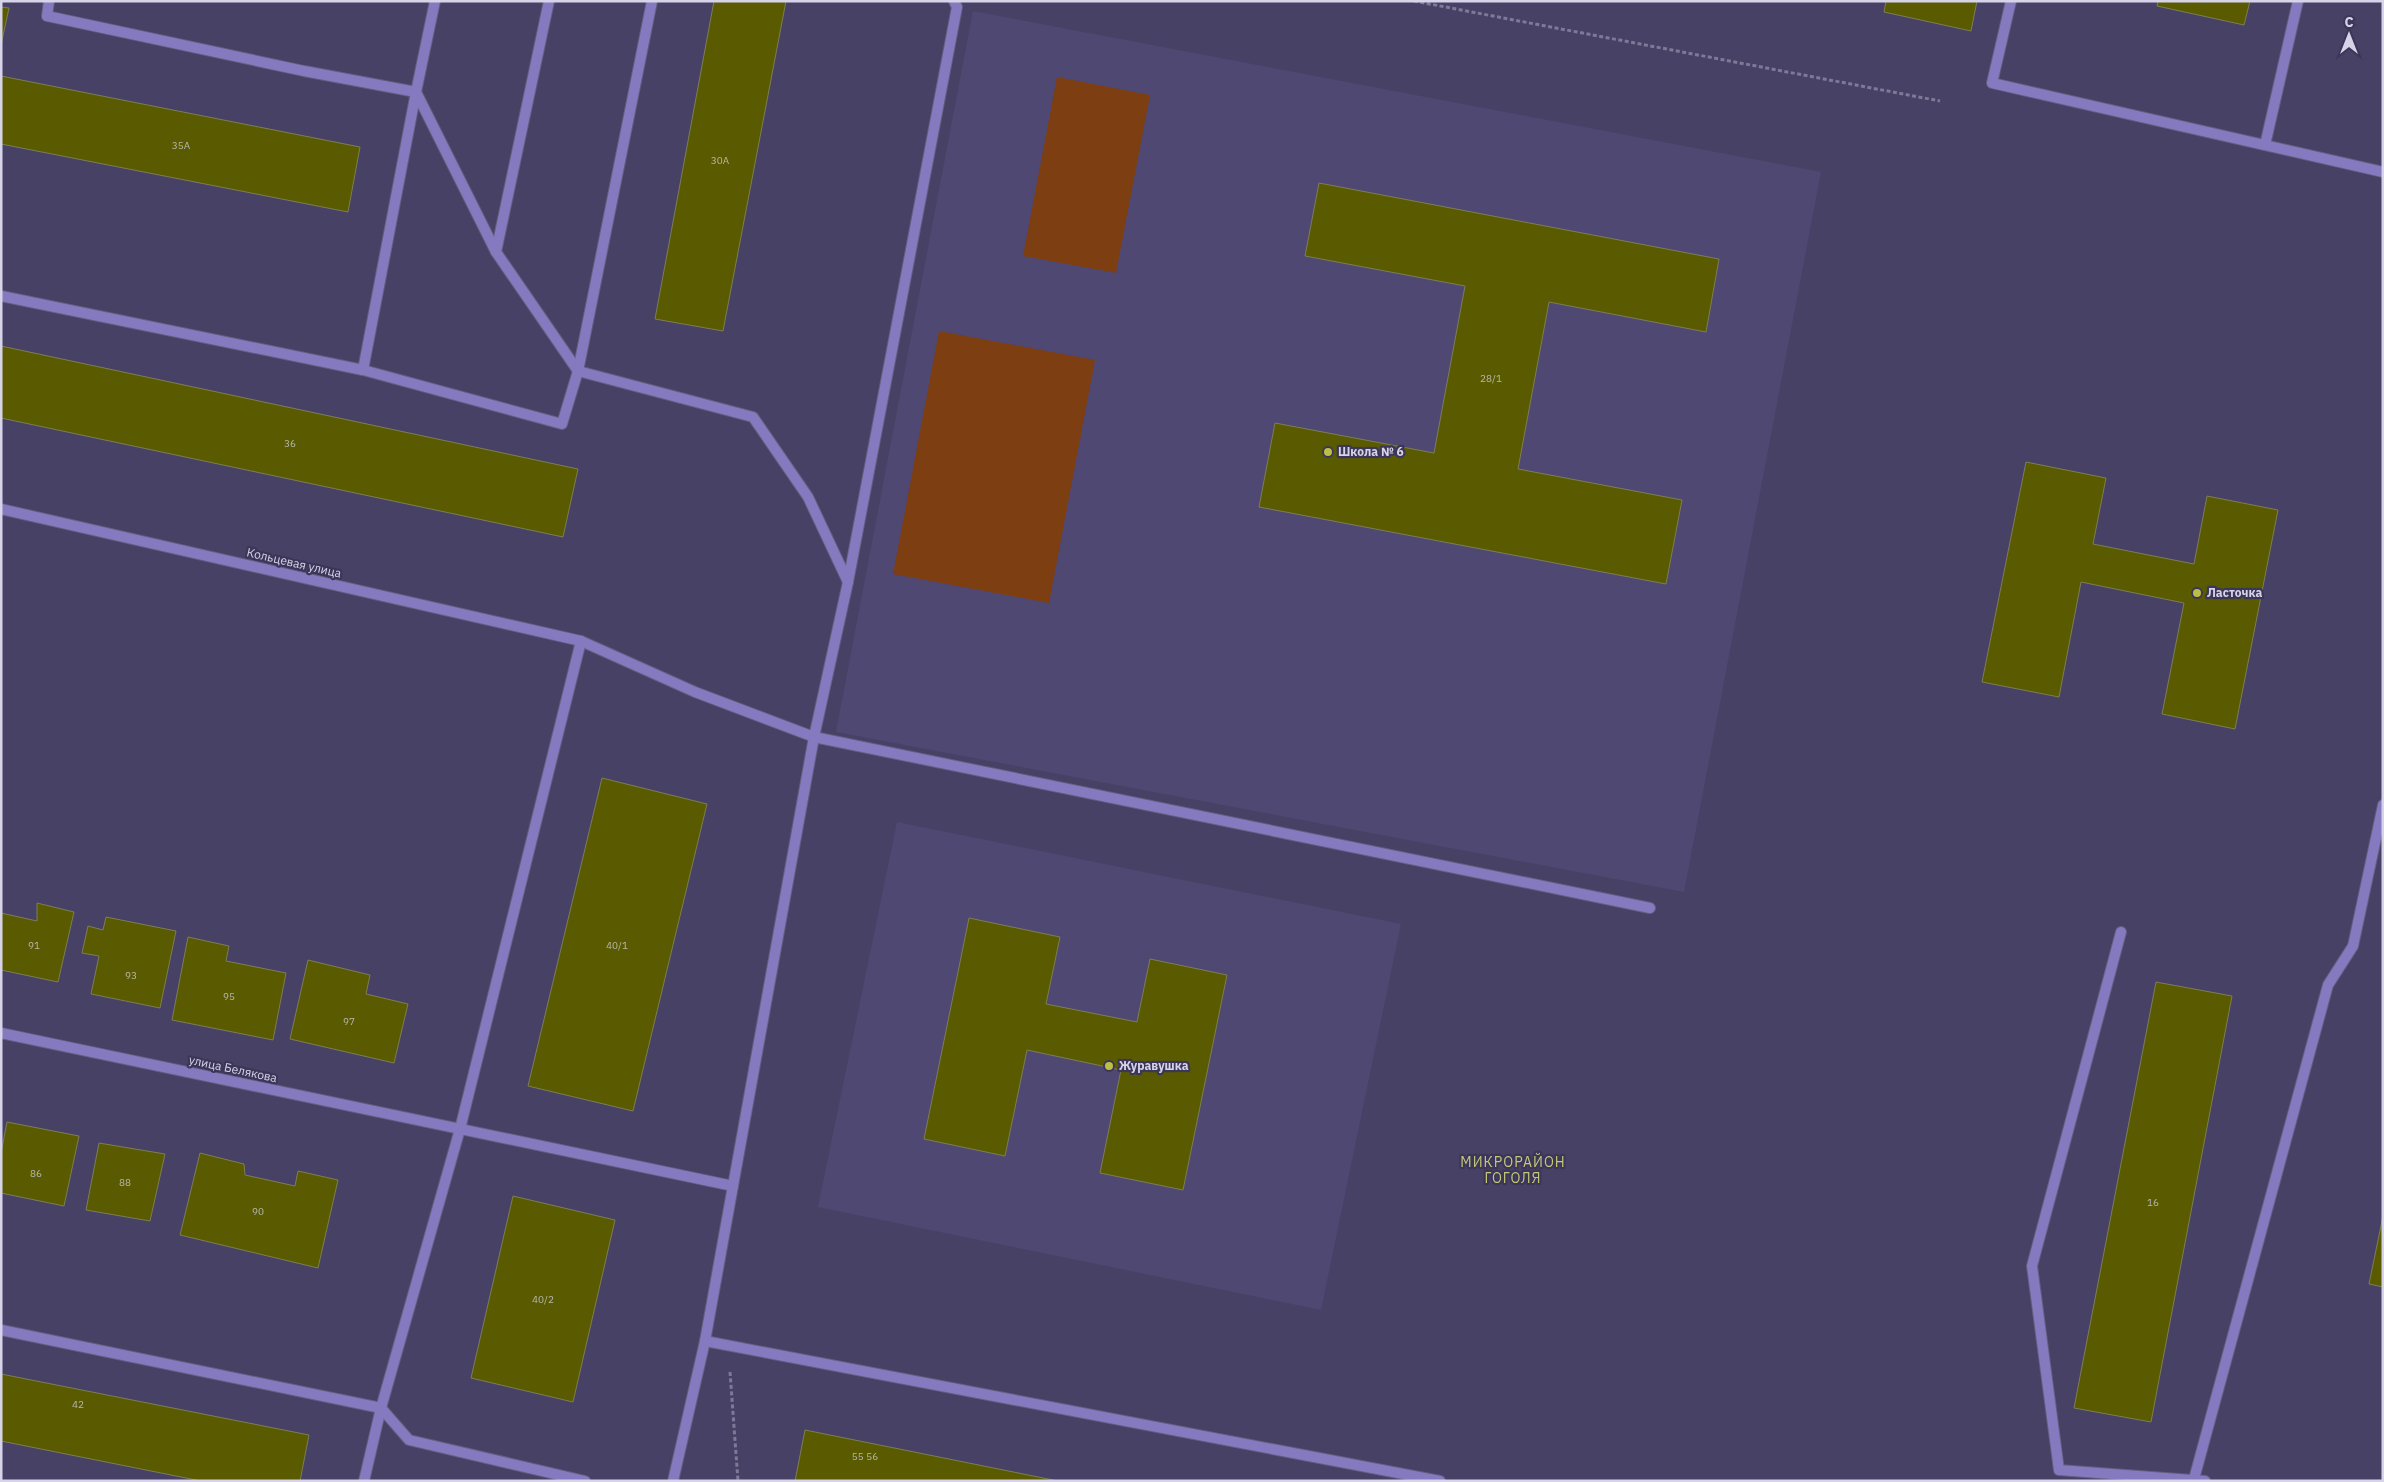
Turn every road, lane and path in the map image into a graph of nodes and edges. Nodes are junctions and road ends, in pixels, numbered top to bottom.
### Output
1 (49, 1) edge
2 (434, 1) edge
3 (549, 1) edge
4 (652, 1) edge
5 (954, 1) edge
6 (1414, 1) edge
7 (2011, 1) edge
8 (2298, 1) edge
9 (416, 92) junction
10 (1940, 101) dead end
11 (2265, 145) junction
12 (2383, 172) edge
13 (496, 252) junction
14 (1, 296) edge
15 (363, 370) junction
16 (578, 371) junction
17 (1, 509) edge
18 (848, 582) junction
19 (581, 641) junction
20 (814, 737) junction
21 (2383, 806) edge
22 (1650, 908) dead end
23 (2121, 932) dead end
24 (1, 1033) edge
25 (460, 1129) junction
26 (733, 1186) junction
27 (1, 1330) edge
28 (705, 1341) junction
29 (381, 1408) junction
30 (2194, 1479) junction
31 (364, 1481) edge
32 (585, 1481) edge
33 (673, 1481) edge
34 (738, 1481) edge
35 (1440, 1481) edge
36 (2205, 1481) edge

1 - 9 street
2 - 9 street
3 - 13 street
4 - 16 street
5 - 18 street
6 - 10 path
7 - 11 street
8 - 11 street
9 - 13 street
9 - 15 street
11 - 12 street
13 - 16 street
14 - 15 street
15 - 16 street
16 - 18 street
17 - 19 street, Кольцевая улица
18 - 20 street
19 - 20 street, Кольцевая улица
19 - 25 street
20 - 22 street, Кольцевая улица
20 - 26 street
21 - 30 street
23 - 30 street
24 - 25 street, улица Белякова
25 - 26 street, улица Белякова
25 - 29 street
26 - 28 street
27 - 29 street
28 - 33 street
28 - 34 path
28 - 35 street
29 - 31 street
29 - 32 street
30 - 36 street

